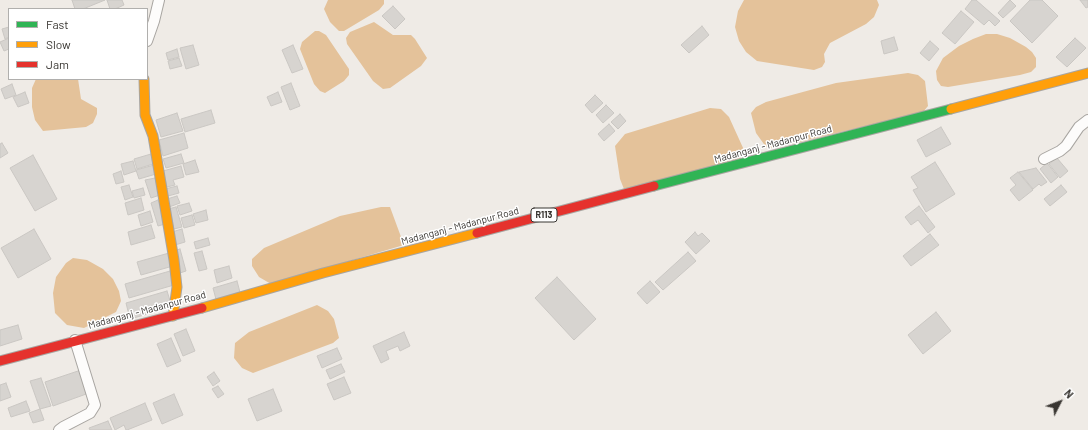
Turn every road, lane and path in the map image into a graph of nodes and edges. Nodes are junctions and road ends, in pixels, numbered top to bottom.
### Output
1 (159, 0) edge
2 (148, 38) edge
3 (1088, 73) edge
4 (144, 80) edge
5 (1088, 120) edge
6 (1044, 159) dead end
7 (173, 316) junction
8 (75, 340) junction
9 (0, 360) edge
10 (59, 430) edge

1 - 2 street
3 - 7 main road, Madanganj - Madanpur Road / R113
4 - 7 main road
5 - 6 street
7 - 8 main road, Madanganj - Madanpur Road / R113
8 - 9 main road, Madanganj - Madanpur Road / R113
8 - 10 street

